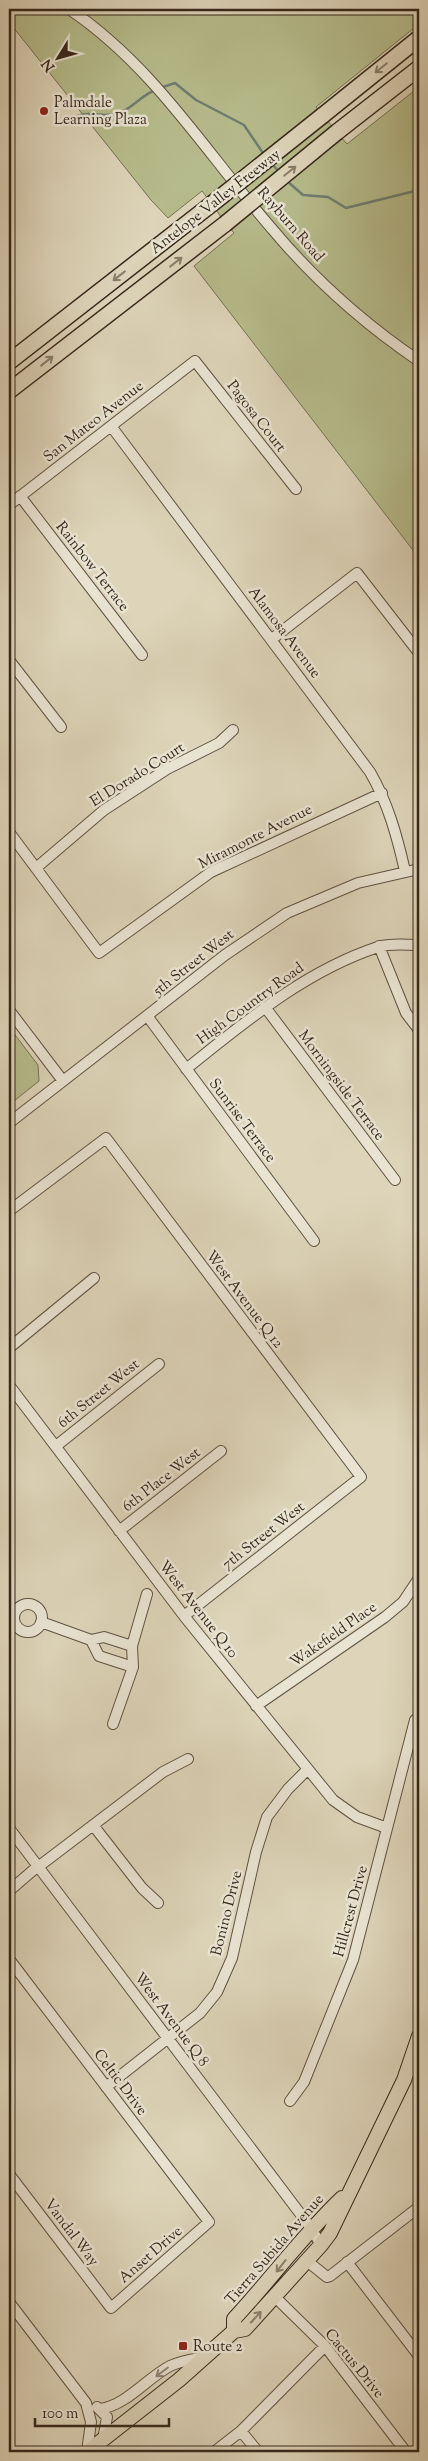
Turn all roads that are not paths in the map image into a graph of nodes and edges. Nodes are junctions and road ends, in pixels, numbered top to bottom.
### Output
1 (69, 9) edge
2 (419, 38) edge
3 (419, 68) edge
4 (196, 361) joint
5 (419, 361) edge
6 (9, 362) edge
7 (9, 391) edge
8 (111, 426) junction
9 (296, 489) dead end
10 (20, 496) junction
11 (9, 505) edge
12 (272, 639) junction
13 (419, 653) edge
14 (142, 655) dead end
15 (9, 660) edge
16 (61, 727) dead end
17 (233, 730) dead end
18 (382, 793) junction
19 (9, 832) edge
20 (36, 868) junction
21 (419, 869) edge
22 (405, 871) junction
23 (419, 945) edge
24 (379, 946) junction
25 (265, 1007) junction
26 (9, 1010) edge
27 (148, 1017) junction
28 (419, 1030) edge
29 (186, 1068) junction
30 (63, 1081) junction
31 (9, 1123) edge
32 (395, 1180) dead end
33 (9, 1211) edge
34 (314, 1241) dead end
35 (94, 1278) dead end
36 (9, 1348) edge
37 (159, 1364) dead end
38 (9, 1385) edge
39 (56, 1446) junction
40 (220, 1451) dead end
41 (361, 1477) joint
42 (120, 1531) junction
43 (419, 1578) edge
44 (147, 1594) dead end
45 (12, 1612) edge
46 (184, 1616) junction
47 (41, 1622) junction
48 (91, 1640) junction
49 (132, 1646) junction
50 (133, 1667) junction
51 (256, 1706) junction
52 (415, 1720) dead end
53 (113, 1724) dead end
54 (188, 1759) dead end
55 (308, 1769) junction
56 (93, 1825) junction
57 (9, 1828) edge
58 (387, 1828) junction
59 (38, 1867) junction
60 (9, 1891) edge
61 (158, 1903) dead end
62 (9, 1959) edge
63 (419, 2036) edge
64 (167, 2038) junction
65 (106, 2087) junction
66 (290, 2101) dead end
67 (9, 2174) edge
68 (348, 2193) junction
69 (419, 2207) edge
70 (209, 2222) joint
71 (311, 2228) junction
72 (321, 2245) junction
73 (307, 2261) junction
74 (347, 2262) junction
75 (275, 2297) junction
76 (112, 2308) joint
77 (11, 2309) edge
78 (234, 2331) junction
79 (325, 2346) junction
80 (207, 2356) junction
81 (419, 2356) edge
82 (86, 2403) junction
83 (100, 2408) junction
84 (241, 2431) junction
85 (103, 2440) junction
86 (87, 2452) edge
87 (214, 2452) edge
88 (258, 2452) edge
89 (406, 2452) edge

1 - 5 street, Rayburn Road
2 -> 6 highway, Antelope Valley Freeway, bridge
7 -> 3 highway, Antelope Valley Freeway, bridge
4 - 8 street, San Mateo Avenue
4 - 9 street, Pagosa Court
8 - 10 street, San Mateo Avenue
8 - 12 street, Alamosa Avenue
10 - 11 street, San Mateo Avenue
10 - 14 street, Rainbow Terrace
12 - 13 street
12 - 18 street, Alamosa Avenue
15 - 16 street
17 - 20 street, El Dorado Court
18 - 20 street, Miramonte Avenue
18 - 22 street, Alamosa Avenue
19 - 20 street
21 - 22 street, 5th Street West
22 - 27 street, 5th Street West
23 - 24 street, High Country Road
24 - 25 street, High Country Road
24 - 28 street
25 - 29 street, High Country Road
25 - 32 street, Morningside Terrace
26 - 30 street
27 - 29 street, Sunrise Terrace
27 - 30 street, 5th Street West
29 - 34 street, Sunrise Terrace
30 - 31 street, 5th Street West
33 - 41 street, West Avenue Q 12
35 - 36 street
37 - 39 street, 6th Street West
38 - 39 street, West Avenue Q 10
39 - 42 street, West Avenue Q 10
40 - 42 street, 6th Place West
41 - 46 street, 7th Street West
42 - 46 street, West Avenue Q 10
43 - 51 street, Wakefield Place
44 - 49 street
45 - 47 street
45 - 47 street
46 - 51 street, West Avenue Q 10
47 - 48 street
48 - 49 street
48 - 50 street
49 - 50 street
50 - 53 street
51 - 55 street, West Avenue Q 10
52 - 58 street, Hillcrest Drive
54 - 56 street
55 - 58 street, West Avenue Q 10
55 - 64 street, Bonino Drive
56 - 59 street
56 - 61 street
57 - 59 street, West Avenue Q 8
58 - 66 street, Hillcrest Drive
59 - 60 street
59 - 64 street, West Avenue Q 8
62 - 65 street, Celtic Drive
63 - 68 main road, Tierra Subida Avenue
64 - 65 street, Bonino Drive
64 - 71 street, West Avenue Q 8
65 - 70 street, Celtic Drive
67 - 76 street, Vandal Way
68 - 71 main road, Tierra Subida Avenue
68 - 72 main road, Tierra Subida Avenue
69 - 74 street
70 - 76 street, Anset Drive
71 - 72 street, West Avenue Q 8
71 -> 78 main road, Tierra Subida Avenue
72 - 73 main road, Tierra Subida Avenue
73 - 74 street
73 - 75 main road, Tierra Subida Avenue
74 - 81 street
78 -> 75 main road, Tierra Subida Avenue
75 - 79 street, Cactus Drive
77 - 82 street
78 - 80 main road, Tierra Subida Avenue
79 - 84 street
79 - 89 street, Cactus Drive
80 -> 83 street
80 - 85 main road, Tierra Subida Avenue
82 - 83 street
82 - 86 street
83 - 85 street
84 - 87 street
84 - 88 street
85 - 86 main road, Tierra Subida Avenue

